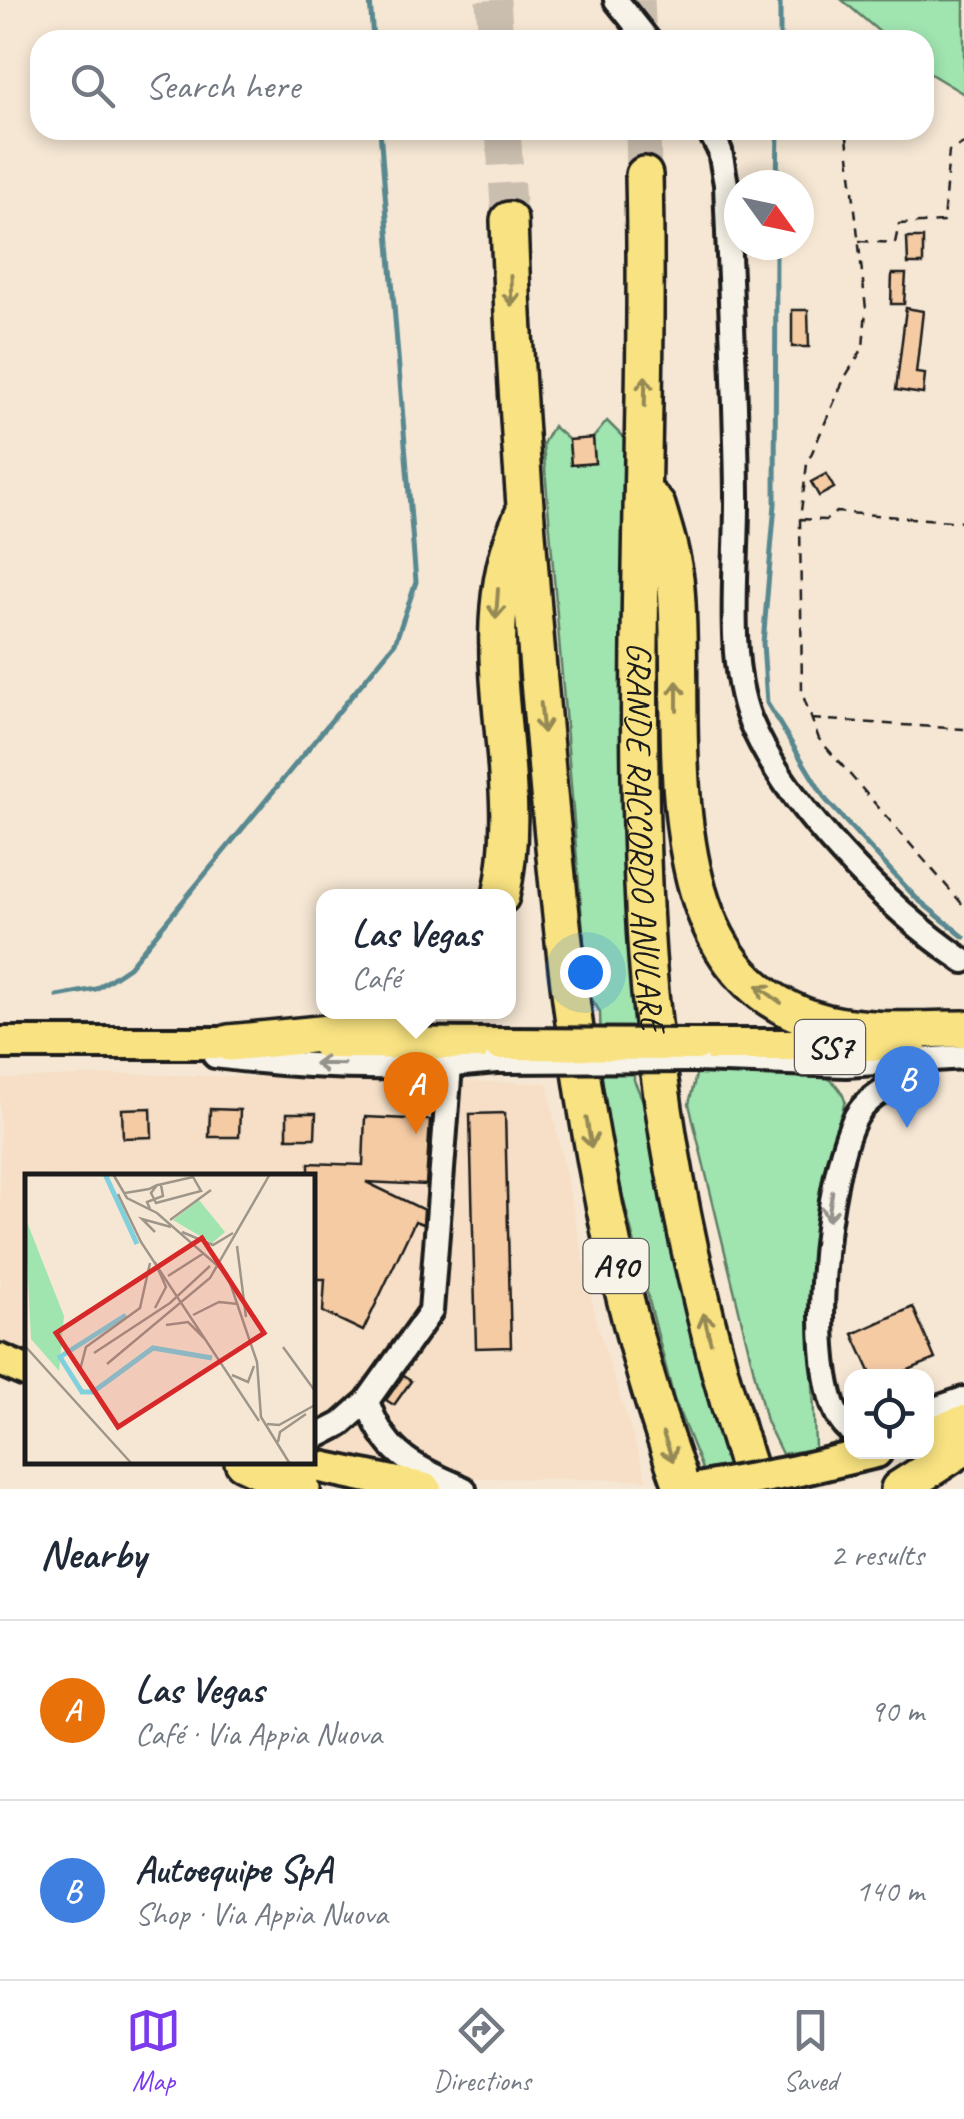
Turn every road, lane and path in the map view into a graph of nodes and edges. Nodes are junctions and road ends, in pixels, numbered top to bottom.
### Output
1 (616, 0) edge
2 (640, 30) edge
3 (714, 140) edge
4 (847, 140) edge
5 (964, 143) edge
6 (644, 175) tunnel mouth
7 (509, 220) tunnel mouth
8 (858, 240) junction
9 (643, 490) junction
10 (525, 512) junction
11 (800, 519) junction
12 (964, 522) edge
13 (810, 719) junction
14 (964, 729) edge
15 (502, 889) edge
16 (964, 906) edge
17 (964, 961) edge
18 (384, 1019) edge
19 (964, 1028) edge
20 (0, 1043) edge
21 (229, 1043) junction
22 (964, 1043) edge
23 (66, 1044) junction
24 (130, 1044) junction
25 (0, 1052) edge
26 (497, 1053) junction
27 (696, 1053) junction
28 (964, 1057) edge
29 (864, 1064) junction
30 (450, 1066) junction
31 (964, 1072) edge
32 (909, 1076) junction
33 (858, 1113) junction
34 (0, 1360) edge
35 (25, 1371) edge
36 (964, 1399) edge
37 (367, 1401) junction
38 (934, 1409) edge
39 (964, 1421) edge
40 (844, 1424) edge
41 (934, 1431) edge
42 (315, 1438) edge
43 (964, 1448) edge
44 (847, 1459) edge
45 (247, 1464) edge
46 (307, 1464) edge
47 (302, 1489) edge
48 (426, 1489) edge
49 (464, 1489) edge
50 (684, 1489) edge
51 (698, 1489) edge
52 (755, 1489) edge
53 (900, 1489) edge

1 - 2 street
3 - 17 street
4 - 8 path
5 - 8 path
9 -> 6 highway, GRANDE RACCORDO ANULARE / A90
7 -> 10 highway, A90
8 - 11 path
19 -> 9 highway
52 -> 9 highway, GRANDE RACCORDO ANULARE / A90
10 -> 15 highway
10 -> 50 highway, A90
11 - 12 path
11 - 13 path
13 - 14 path
13 - 16 path
18 - 21 highway
20 - 23 main road, SS7
21 - 24 main road, SS7
21 - 26 main road, SS7
22 - 27 main road, SS7
23 - 24 main road, SS7
23 - 25 main road
30 -> 24 street
26 - 27 main road, SS7, bridge
26 - 30 street
27 - 29 street
28 - 29 street
29 - 32 street
29 - 33 street
30 - 37 street
31 - 32 street
32 - 33 street
33 -> 40 street
34 - 35 main road
36 - 38 street
37 - 42 street
37 - 49 street
39 - 41 main road
43 - 53 highway
44 - 51 main road, bridge
45 - 47 highway
46 - 48 main road

